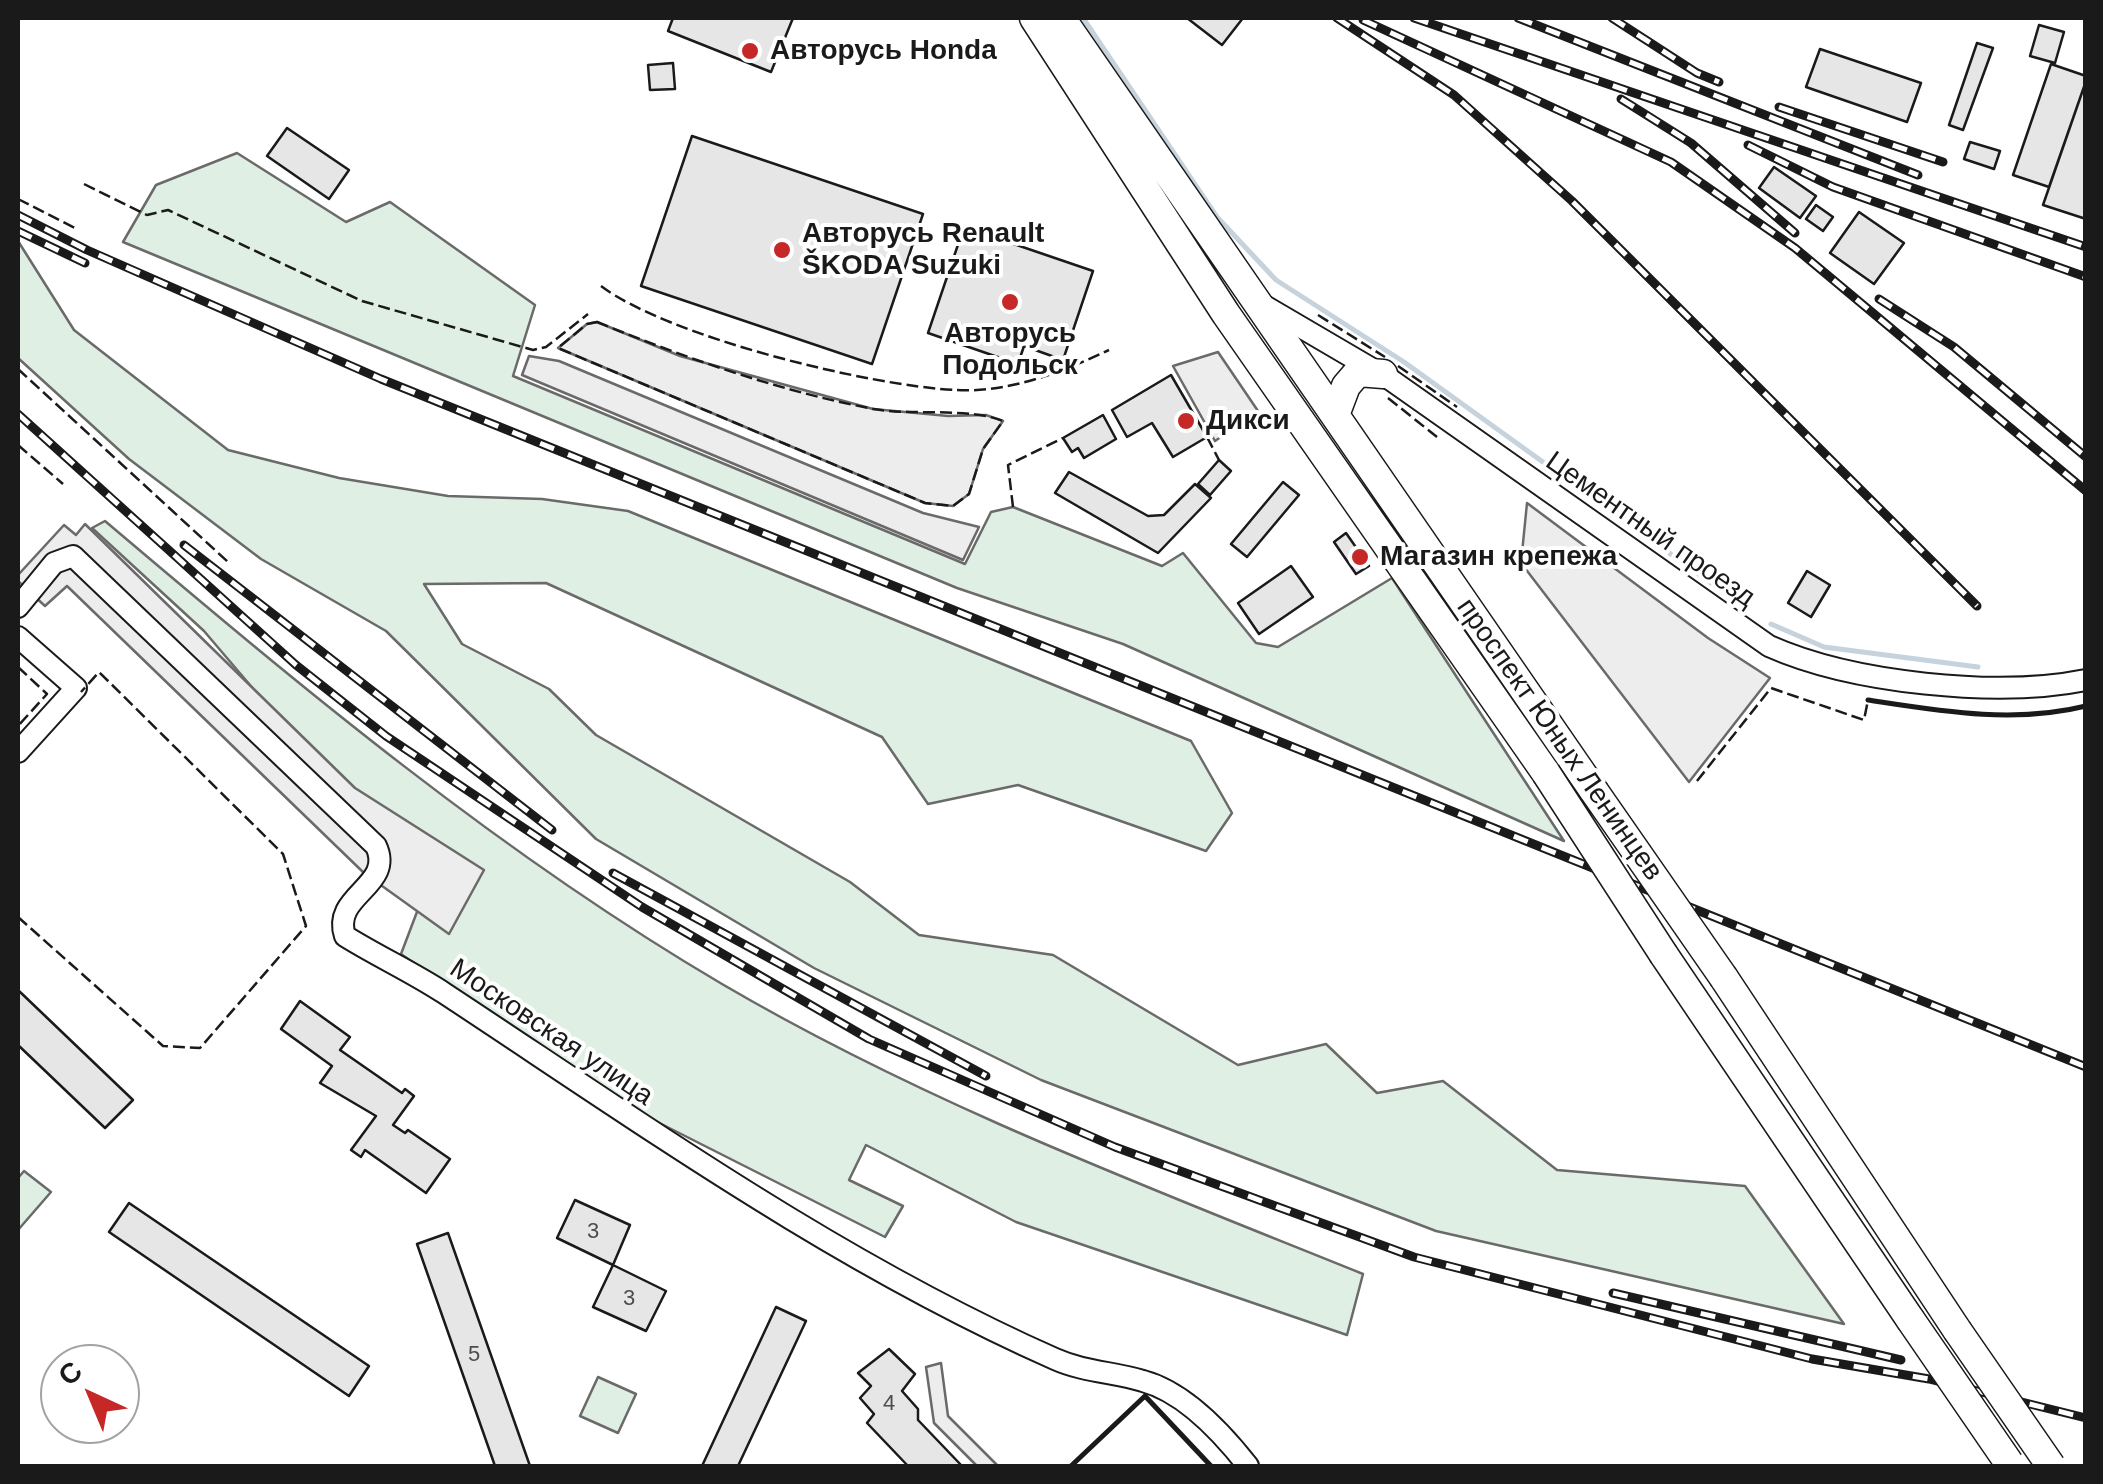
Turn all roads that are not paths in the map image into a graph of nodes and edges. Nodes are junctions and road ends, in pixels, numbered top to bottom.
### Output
1 (1034, 18) edge
2 (1061, 18) edge
3 (1180, 243) junction
4 (1258, 301) junction
5 (1226, 314) junction
6 (1383, 374) junction
7 (1334, 415) junction
8 (18, 608) edge
9 (18, 637) edge
10 (2086, 680) edge
11 (18, 752) edge
12 (2011, 1465) edge
13 (1248, 1466) edge
14 (2051, 1466) edge

1 - 3 main road, проспект Юных Ленинцев
2 - 4 main road, проспект Юных Ленинцев
3 - 4 street, Цементный проезд
3 - 5 main road, проспект Юных Ленинцев
4 - 5 street
4 - 6 street, Цементный проезд
4 - 7 main road, проспект Юных Ленинцев
5 - 12 main road, проспект Юных Ленинцев, bridge
6 - 7 main road
6 - 10 street, Цементный проезд
7 - 14 main road, проспект Юных Ленинцев, bridge
8 - 13 street, Московская улица
9 - 11 street

